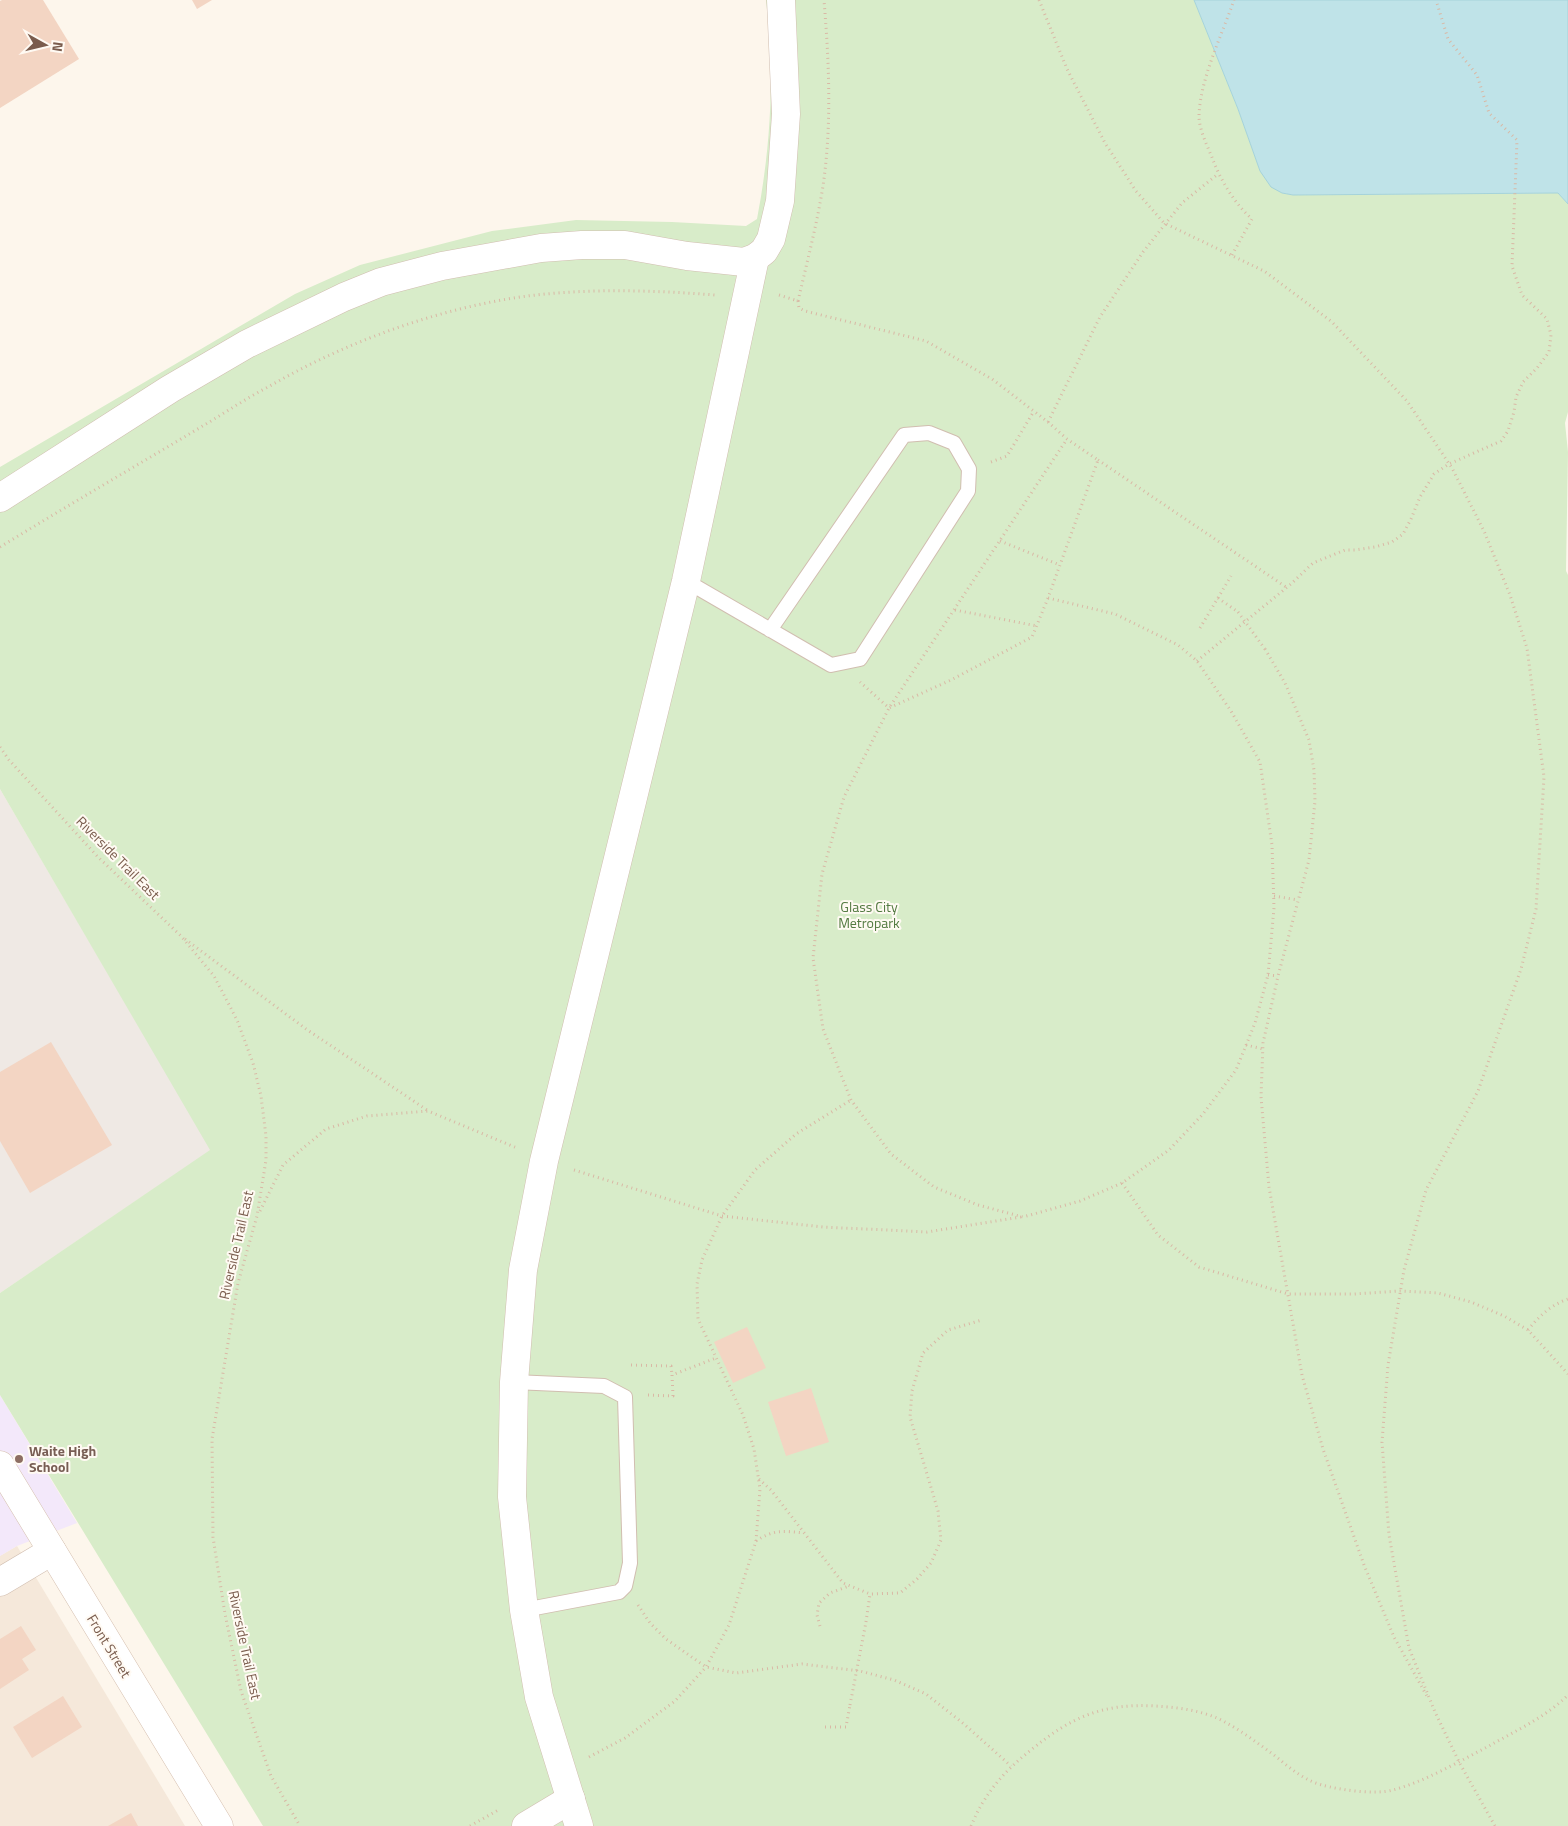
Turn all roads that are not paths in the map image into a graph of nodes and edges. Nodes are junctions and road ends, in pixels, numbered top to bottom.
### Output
1 (781, 0) edge
2 (755, 258) junction
3 (0, 498) edge
4 (686, 581) junction
5 (770, 630) junction
6 (514, 1382) junction
7 (0, 1465) edge
8 (52, 1551) junction
9 (0, 1582) edge
10 (524, 1610) junction
11 (570, 1799) junction
12 (219, 1826) edge
13 (526, 1826) edge
14 (579, 1826) edge

1 - 2 street
2 - 3 street
2 - 4 street
4 - 5 lane
4 - 6 street
5 - 5 lane
6 - 10 street
6 - 10 lane
7 - 8 street, Front Street
8 - 9 street
8 - 12 street, Front Street
10 - 11 street
11 - 13 street
11 - 14 street

